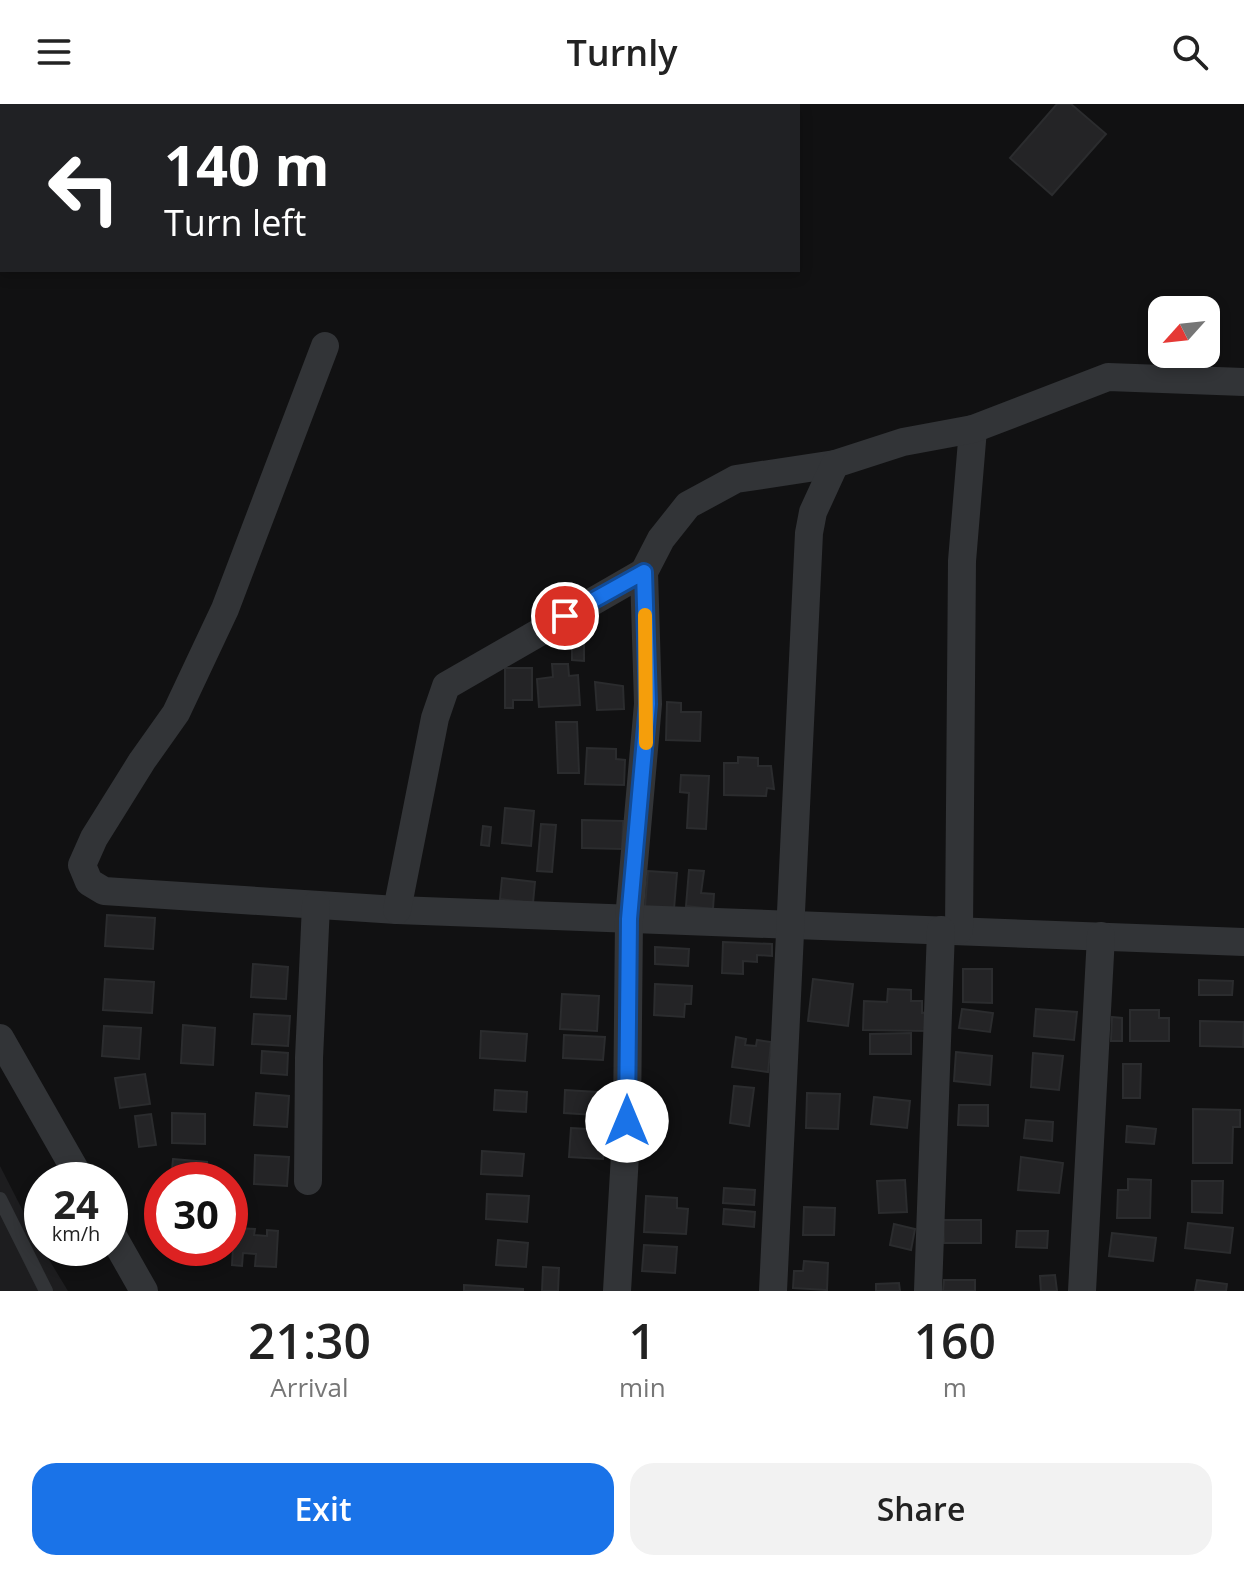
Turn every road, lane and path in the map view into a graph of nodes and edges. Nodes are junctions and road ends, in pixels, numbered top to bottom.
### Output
1 (325, 346) dead end
2 (1244, 382) edge
3 (973, 429) junction
4 (835, 464) junction
5 (644, 572) junction
6 (316, 905) junction
7 (397, 910) junction
8 (629, 919) junction
9 (791, 926) junction
10 (950, 930) junction
11 (1101, 936) junction
12 (1244, 942) edge
13 (0, 1038) edge
14 (71, 1162) edge
15 (308, 1181) dead end
16 (0, 1199) edge
17 (128, 1263) edge
18 (46, 1291) edge
19 (144, 1291) edge
20 (617, 1291) edge
21 (773, 1291) edge
22 (928, 1291) edge
23 (1082, 1291) edge

1 - 6 street
2 - 3 street
3 - 4 street
3 - 10 street
4 - 5 street
4 - 9 street
5 - 7 street
5 - 8 street
6 - 7 street
6 - 15 street
7 - 8 street
8 - 9 street
8 - 20 street
9 - 10 street
9 - 21 street
10 - 11 street
10 - 22 street
11 - 12 street
11 - 23 street
13 - 14 street
16 - 18 lane
17 - 19 street

